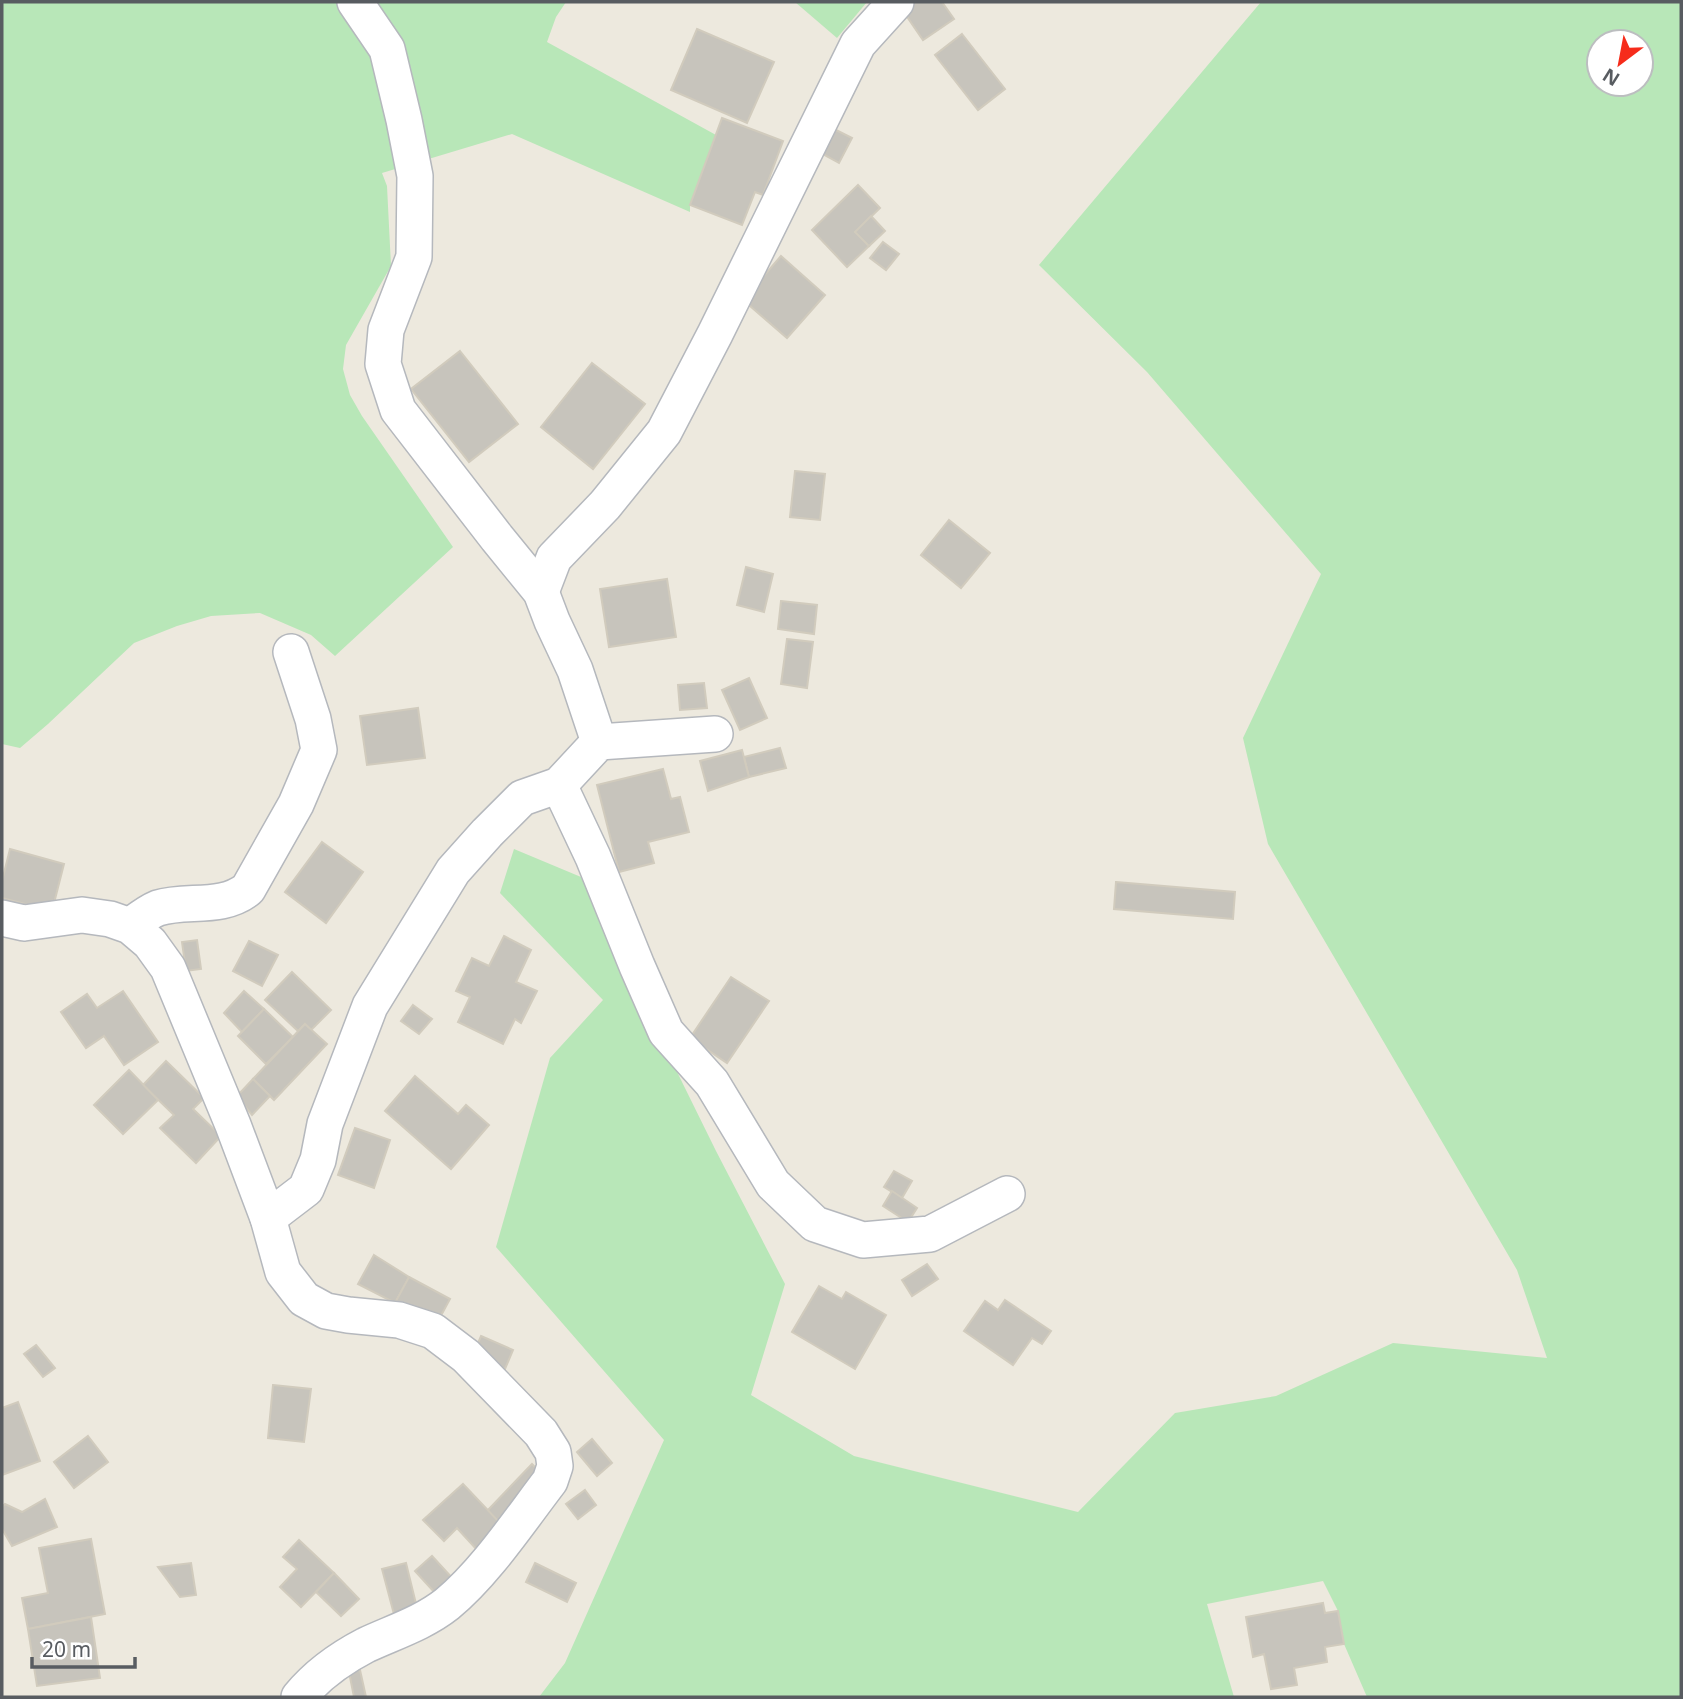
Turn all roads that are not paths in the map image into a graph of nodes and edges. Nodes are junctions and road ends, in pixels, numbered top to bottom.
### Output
1 (355, 2) edge
2 (896, 2) edge
3 (541, 592) junction
4 (291, 652) dead end
5 (715, 734) dead end
6 (598, 742) junction
7 (559, 785) junction
8 (2, 918) edge
9 (130, 926) junction
10 (1007, 1194) dead end
11 (268, 1217) junction
12 (299, 1697) edge

1 - 3 street
2 - 3 street
3 - 6 street
4 - 9 street
5 - 6 street
6 - 7 street
7 - 10 street
7 - 11 street
8 - 9 street
9 - 11 street
11 - 12 street

